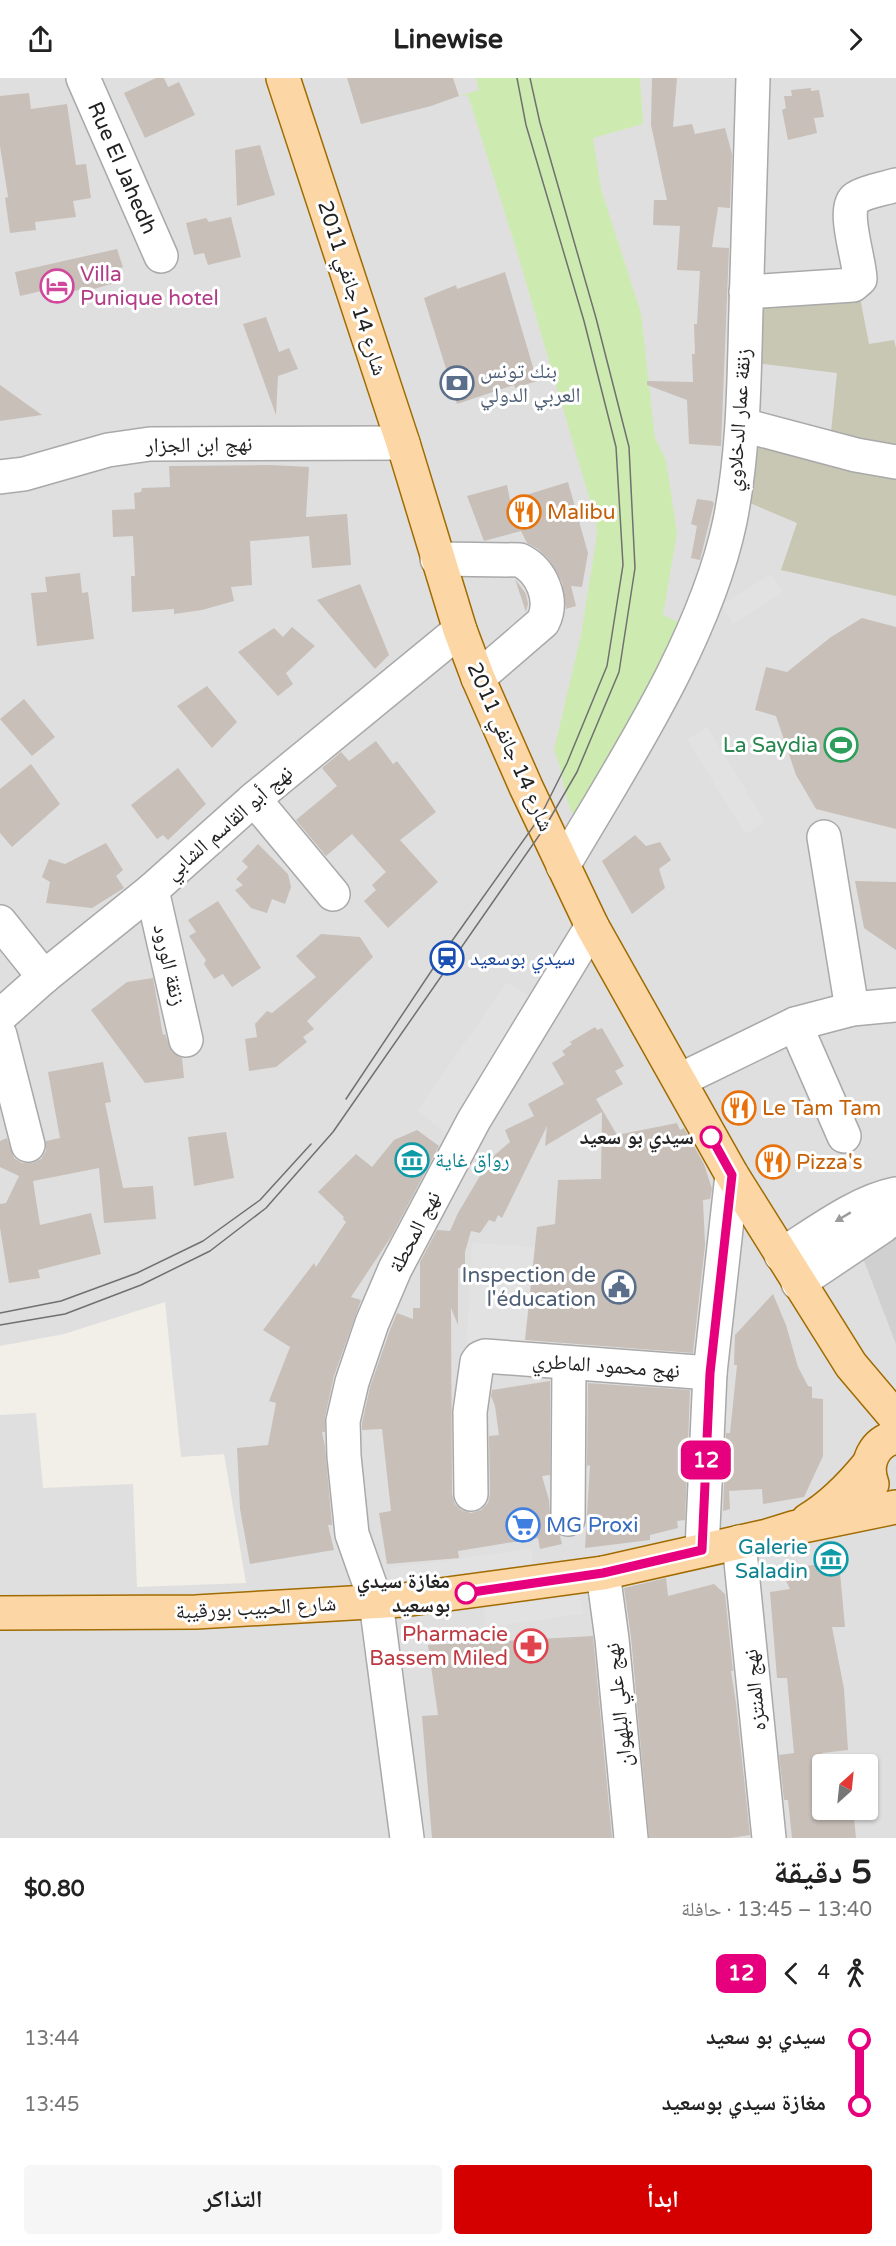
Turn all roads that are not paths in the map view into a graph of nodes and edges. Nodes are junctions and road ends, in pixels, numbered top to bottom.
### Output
1 (83, 78) edge
2 (283, 78) edge
3 (753, 78) edge
4 (896, 184) edge
5 (161, 256) dead end
6 (746, 292) junction
7 (743, 425) junction
8 (403, 443) junction
9 (896, 462) edge
10 (0, 477) edge
11 (437, 559) junction
12 (460, 630) junction
13 (478, 678) junction
14 (254, 799) junction
15 (824, 837) dead end
16 (563, 866) junction
17 (152, 890) junction
18 (333, 894) dead end
19 (0, 922) edge
20 (592, 926) junction
21 (44, 976) junction
22 (896, 1005) edge
23 (852, 1009) junction
24 (0, 1016) edge
25 (795, 1024) junction
26 (0, 1035) edge
27 (186, 1040) dead end
28 (680, 1080) junction
29 (844, 1136) dead end
30 (28, 1144) dead end
31 (732, 1175) junction
32 (896, 1194) edge
33 (896, 1214) edge
34 (781, 1255) junction
35 (798, 1283) junction
36 (569, 1363) junction
37 (851, 1365) junction
38 (710, 1373) junction
39 (896, 1418) edge
40 (880, 1450) edge
41 (471, 1494) dead end
42 (896, 1506) edge
43 (568, 1519) dead end
44 (793, 1528) junction
45 (739, 1542) junction
46 (702, 1550) junction
47 (603, 1573) junction
48 (376, 1602) junction
49 (0, 1613) edge
50 (407, 1838) edge
51 (632, 1838) edge
52 (768, 1838) edge

1 - 5 street, Rue El Jahedh
2 - 8 main road, شارع 14 جانفي 2011
3 - 6 street, زنقة عمار الدخلاوي
4 - 6 street
6 - 7 street, زنقة عمار الدخلاوي
7 - 9 street
7 - 16 street, زنقة عمار الدخلاوي
8 - 10 street, نهج ابن الجزار
8 - 11 main road, شارع 14 جانفي 2011
11 - 12 main road, شارع 14 جانفي 2011
11 - 13 street
12 - 13 main road, شارع 14 جانفي 2011
12 - 14 street, نهج أبو القاسم الشابي
13 - 16 main road, شارع 14 جانفي 2011
14 - 17 street, نهج أبو القاسم الشابي
14 - 18 street
15 - 23 street
16 - 20 main road, شارع 14 جانفي 2011
17 - 21 street, نهج أبو القاسم الشابي
17 - 27 street, زنقة الورود
19 - 21 street
20 - 28 main road, شارع 14 جانفي 2011
20 - 48 street, نهج المحطة
21 - 24 street, نهج أبو القاسم الشابي
22 - 23 street
23 - 25 street
25 - 28 street
25 - 29 street
26 - 30 street
28 - 31 main road, شارع 14 جانفي 2011
31 - 34 main road, شارع 14 جانفي 2011
31 - 38 street
32 -> 34 street
33 - 35 street
34 - 35 main road, شارع 14 جانفي 2011
35 - 37 main road, شارع 14 جانفي 2011
36 - 38 street, نهج محمود الماطري
36 - 41 street, نهج محمود الماطري
36 - 43 street
37 - 39 main road, شارع 14 جانفي 2011
37 - 40 main road, شارع 14 جانفي 2011
38 - 46 street
40 - 42 main road, شارع 14 جانفي 2011
40 - 44 main road, شارع الحبيب بورقيبة
42 - 44 main road, شارع الحبيب بورقيبة
44 - 45 main road, شارع الحبيب بورقيبة
45 - 46 main road, شارع الحبيب بورقيبة
45 - 52 street, نهج المنتزه
46 - 47 main road, شارع الحبيب بورقيبة
47 - 48 main road, شارع الحبيب بورقيبة
47 - 51 street, نهج علي البلهوان
48 - 49 main road, شارع الحبيب بورقيبة
48 - 50 street, نهج المحطة

